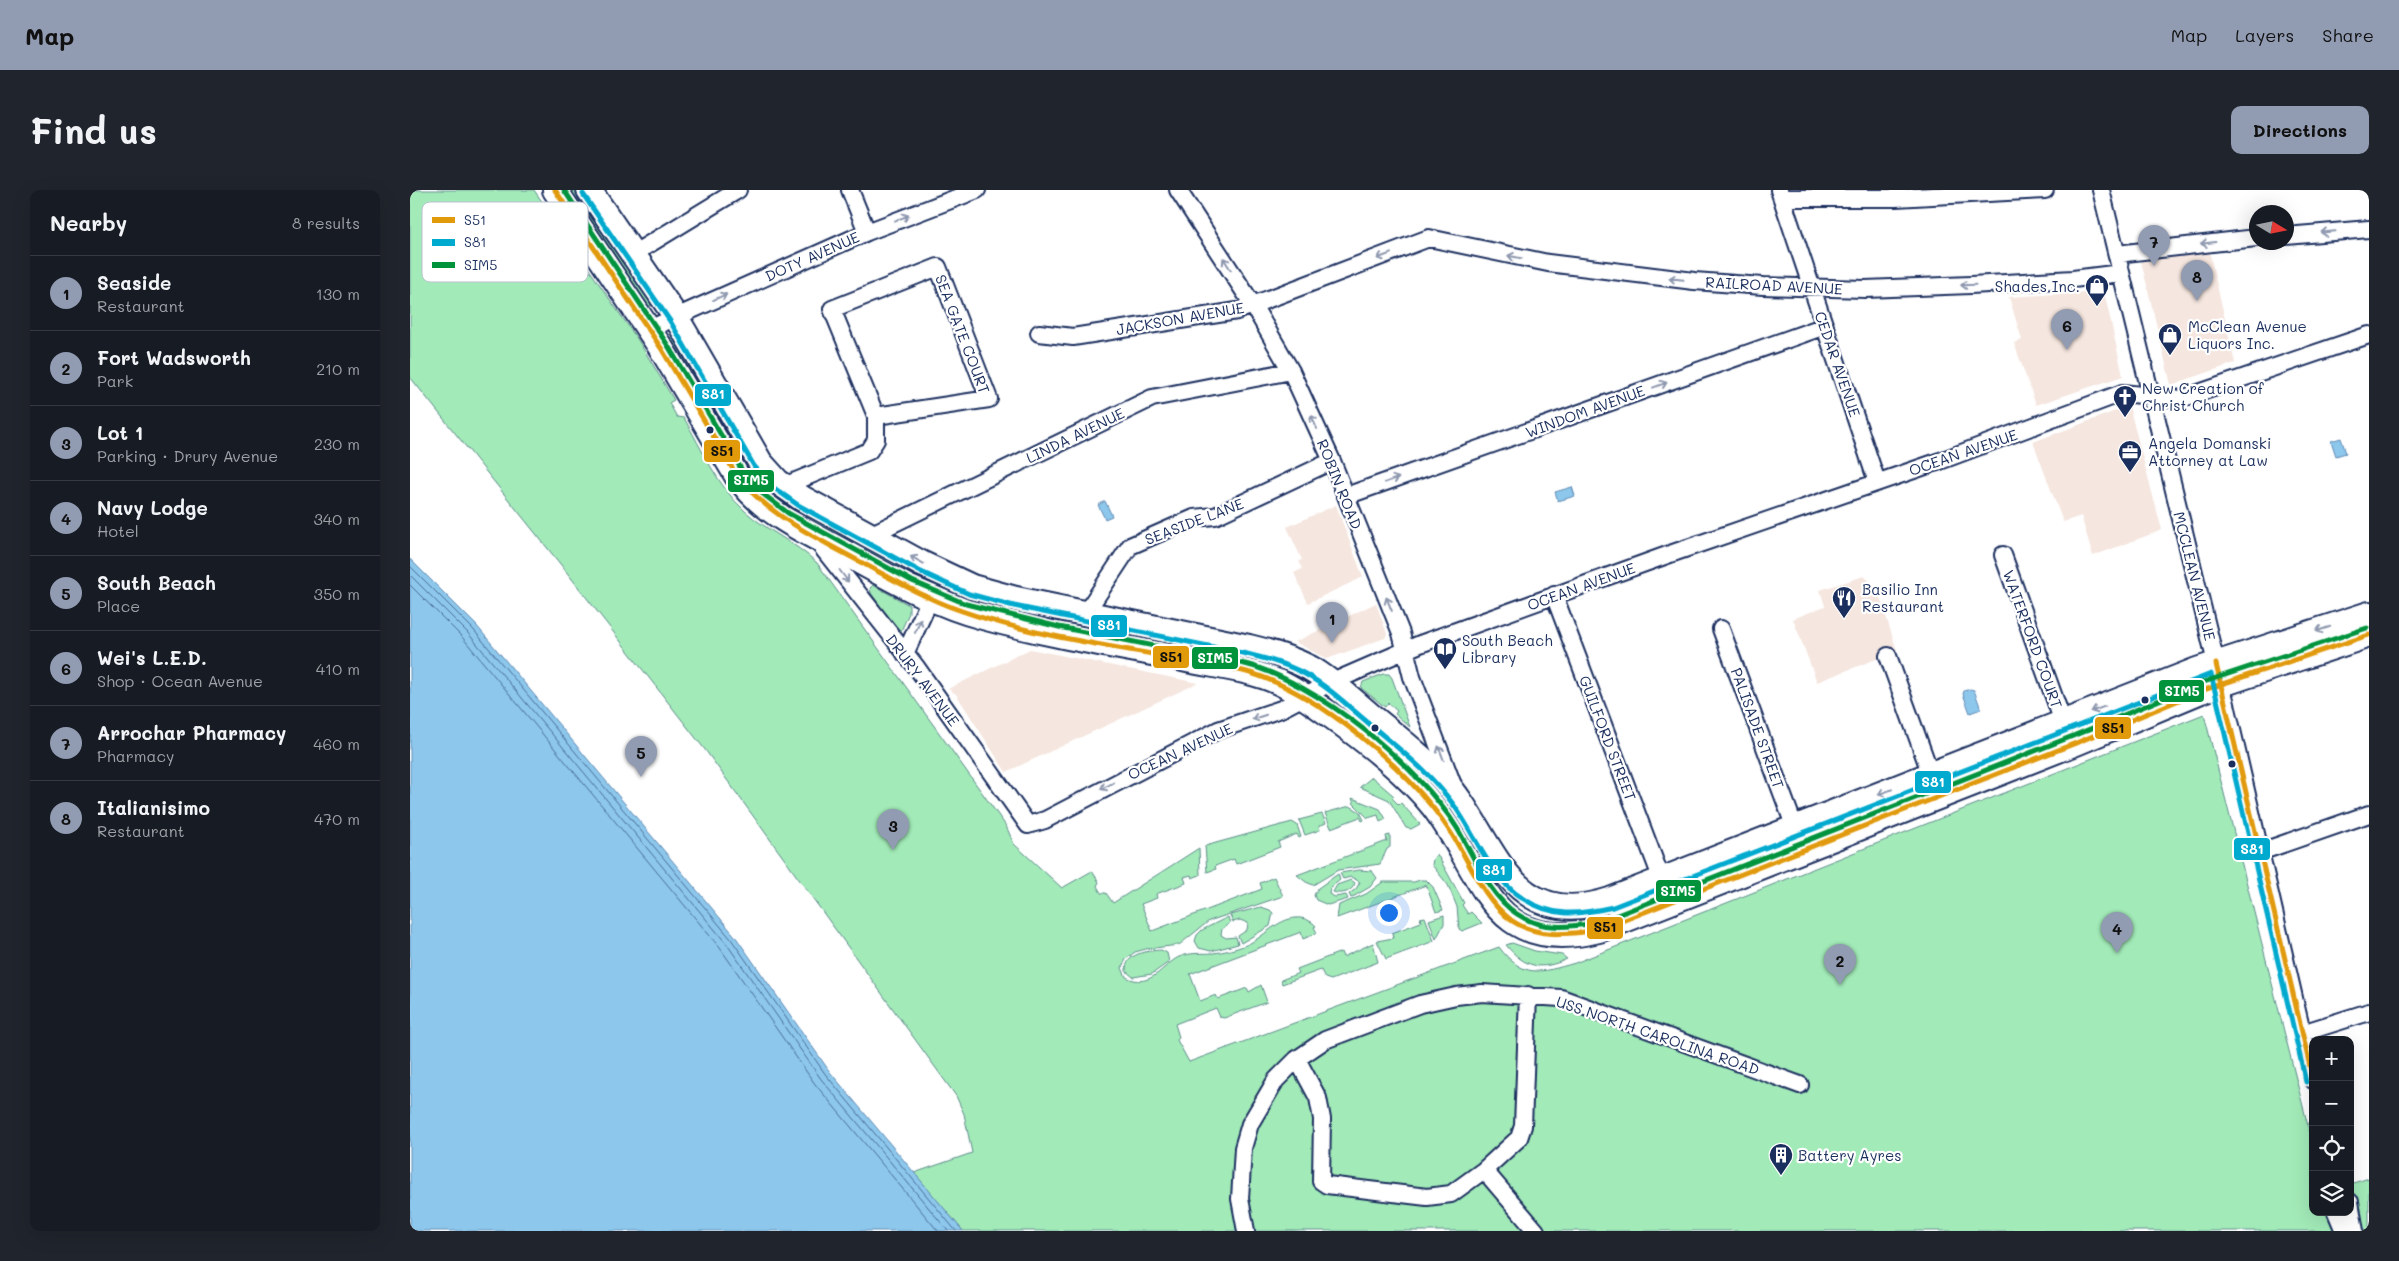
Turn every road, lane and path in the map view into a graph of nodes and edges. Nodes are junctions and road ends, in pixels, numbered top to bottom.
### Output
1 (555, 190) edge
2 (589, 190) edge
3 (738, 190) edge
4 (850, 190) edge
5 (977, 190) edge
6 (1178, 190) edge
7 (2045, 190) edge
8 (2102, 190) edge
9 (1781, 194) edge
10 (563, 202) edge
11 (2369, 229) edge
12 (867, 232) junction
13 (2294, 235) edge
14 (1429, 238) joint
15 (588, 239) edge
16 (2249, 239) edge
17 (633, 254) junction
18 (2117, 254) junction
19 (2121, 273) junction
20 (1812, 287) junction
21 (1253, 305) junction
22 (676, 317) junction
23 (1825, 326) junction
24 (649, 329) junction
25 (1039, 333) dead end
26 (2369, 335) edge
27 (1291, 371) junction
28 (2151, 396) junction
29 (876, 416) junction
30 (1332, 461) junction
31 (1877, 482) junction
32 (784, 486) junction
33 (1346, 496) junction
34 (870, 535) junction
35 (814, 537) junction
36 (2002, 555) dead end
37 (1554, 596) junction
38 (931, 597) junction
39 (1085, 614) junction
40 (2369, 614) edge
41 (1721, 629) dead end
42 (2369, 635) edge
43 (1405, 650) junction
44 (905, 654) junction
45 (1888, 656) dead end
46 (2219, 674) junction
47 (1330, 683) junction
48 (1303, 697) junction
49 (2063, 722) junction
50 (1930, 774) junction
51 (1939, 797) junction
52 (1459, 799) junction
53 (2369, 814) edge
54 (1028, 825) joint
55 (1795, 828) junction
56 (2260, 852) junction
57 (1662, 880) junction
58 (1528, 994) junction
59 (2369, 1012) edge
60 (2302, 1033) junction
61 (1297, 1058) junction
62 (2309, 1063) edge
63 (1800, 1085) dead end
64 (1484, 1170) junction
65 (2338, 1216) edge
66 (2353, 1216) edge
67 (1246, 1231) edge
68 (1536, 1231) edge
69 (2344, 1231) edge
70 (2356, 1231) edge

1 - 10 main road
2 - 17 main road
3 - 17 street
4 - 12 street
12 -> 5 street, DOTY AVENUE
21 -> 6 street, ROBIN ROAD
7 - 9 street
8 - 18 street, MCCLEAN AVENUE
9 - 20 street, CEDAR AVENUE
11 -> 13 street
22 -> 12 street, DOTY AVENUE
20 -> 14 street, RAILROAD AVENUE
14 -> 21 street, JACKSON AVENUE
15 - 24 main road
16 -> 18 street
17 - 22 main road
18 - 19 street, MCCLEAN AVENUE
19 -> 20 street, RAILROAD AVENUE
19 - 28 street, MCCLEAN AVENUE
20 - 23 street, CEDAR AVENUE
21 - 25 street, JACKSON AVENUE
21 - 27 street, ROBIN ROAD
22 - 24 street, DOTY AVENUE
22 - 32 main road
23 - 31 street, CEDAR AVENUE
33 -> 23 street, WINDOM AVENUE
24 - 35 main road
26 - 28 street, OCEAN AVENUE
30 -> 27 street, ROBIN ROAD
27 - 34 street, LINDA AVENUE
28 - 31 street, OCEAN AVENUE
28 - 46 street, MCCLEAN AVENUE
29 - 29 street, SEA GATE COURT
29 - 32 street, SEA GATE COURT
30 - 33 street, ROBIN ROAD
30 - 39 street, SEASIDE LANE
31 - 37 street, OCEAN AVENUE
32 - 34 main road
43 -> 33 street, ROBIN ROAD
39 -> 34 main road
35 - 38 main road
35 -> 44 street, DRURY AVENUE
36 - 49 street, WATERFORD COURT
37 - 43 street, OCEAN AVENUE
37 - 57 street, GUILFORD STREET
44 -> 38 street
38 - 48 main road
39 - 47 main road
40 -> 46 main road
41 - 55 street, PALISADE STREET
42 - 46 main road
43 - 47 street, OCEAN AVENUE
52 -> 43 street, ROBIN ROAD
44 - 54 street, DRURY AVENUE
45 - 50 street
46 -> 49 main road
46 - 51 main road
46 - 56 street, MCCLEAN AVENUE
47 - 48 street, OCEAN AVENUE
47 - 52 main road
48 - 51 main road
48 -> 54 street, OCEAN AVENUE
49 - 50 main road
50 - 51 street
50 -> 55 main road
52 - 57 main road
53 - 56 street
55 - 57 main road
56 - 60 street, MCCLEAN AVENUE
58 - 61 street, USS NORTH CAROLINA ROAD
58 - 63 street, USS NORTH CAROLINA ROAD
58 - 64 street
59 - 60 street
60 - 62 street, MCCLEAN AVENUE
61 - 64 street
61 - 67 street, USS NORTH CAROLINA ROAD
64 - 68 street
65 - 69 street
66 - 70 street

